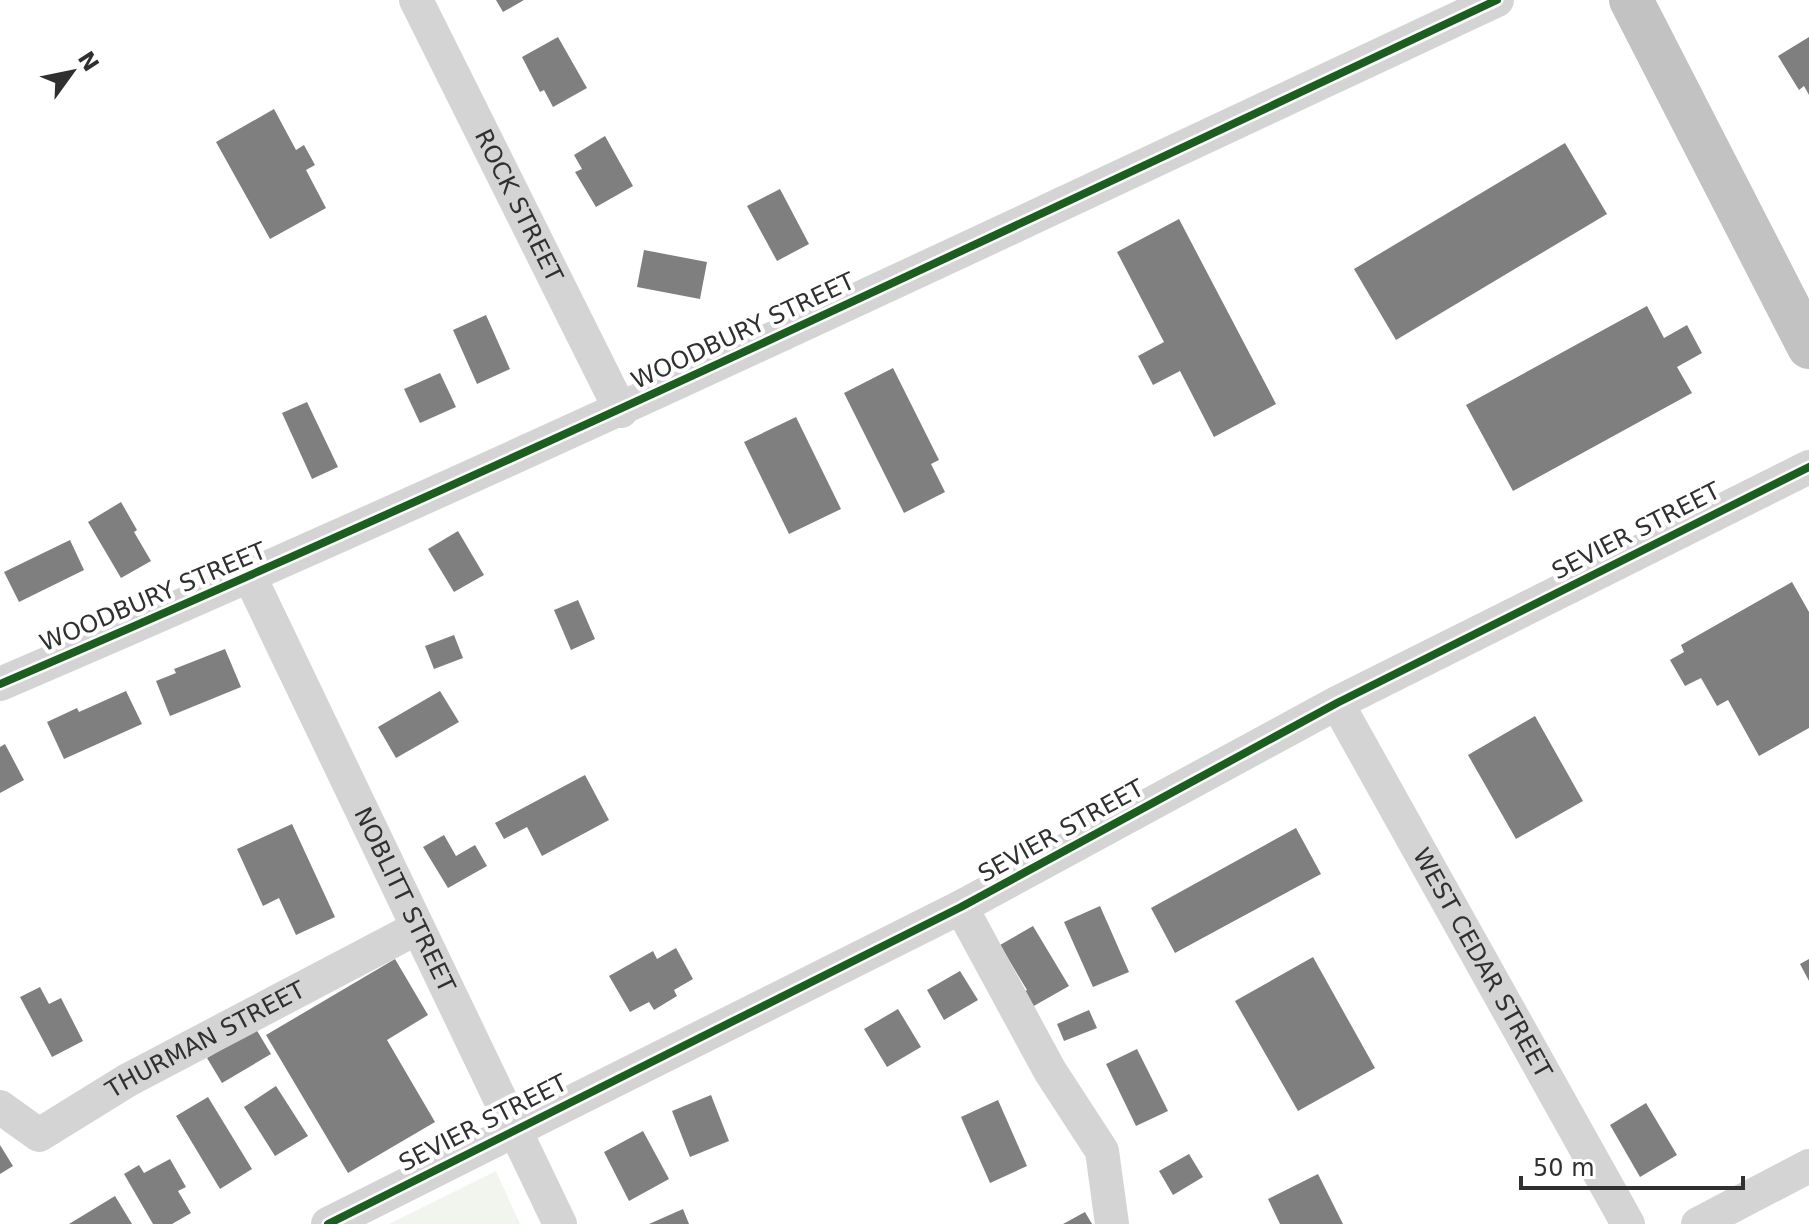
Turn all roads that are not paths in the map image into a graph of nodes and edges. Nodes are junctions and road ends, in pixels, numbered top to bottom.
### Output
1 (416, 0) edge
2 (1497, 0) edge
3 (1631, 0) edge
4 (1809, 347) edge
5 (621, 411) junction
6 (1809, 467) edge
7 (250, 577) junction
8 (0, 684) edge
9 (1337, 703) junction
10 (961, 907) junction
11 (417, 928) junction
12 (0, 1107) edge
13 (516, 1128) junction
14 (1809, 1166) edge
15 (328, 1224) edge
16 (560, 1224) edge
17 (1112, 1224) edge
18 (1628, 1224) edge
19 (1698, 1224) edge

1 - 5 street, ROCK STREET
2 - 5 street, WOODBURY STREET
3 - 4 highway
5 - 7 street, WOODBURY STREET
6 - 9 street, SEVIER STREET
7 - 8 street, WOODBURY STREET
7 - 11 street, NOBLITT STREET
9 - 10 street, SEVIER STREET
9 - 18 street, WEST CEDAR STREET
10 - 13 street, SEVIER STREET
10 - 17 street
11 - 12 street, THURMAN STREET
11 - 13 street, NOBLITT STREET
13 - 15 street, SEVIER STREET
13 - 16 street, NOBLITT STREET
14 - 19 street

